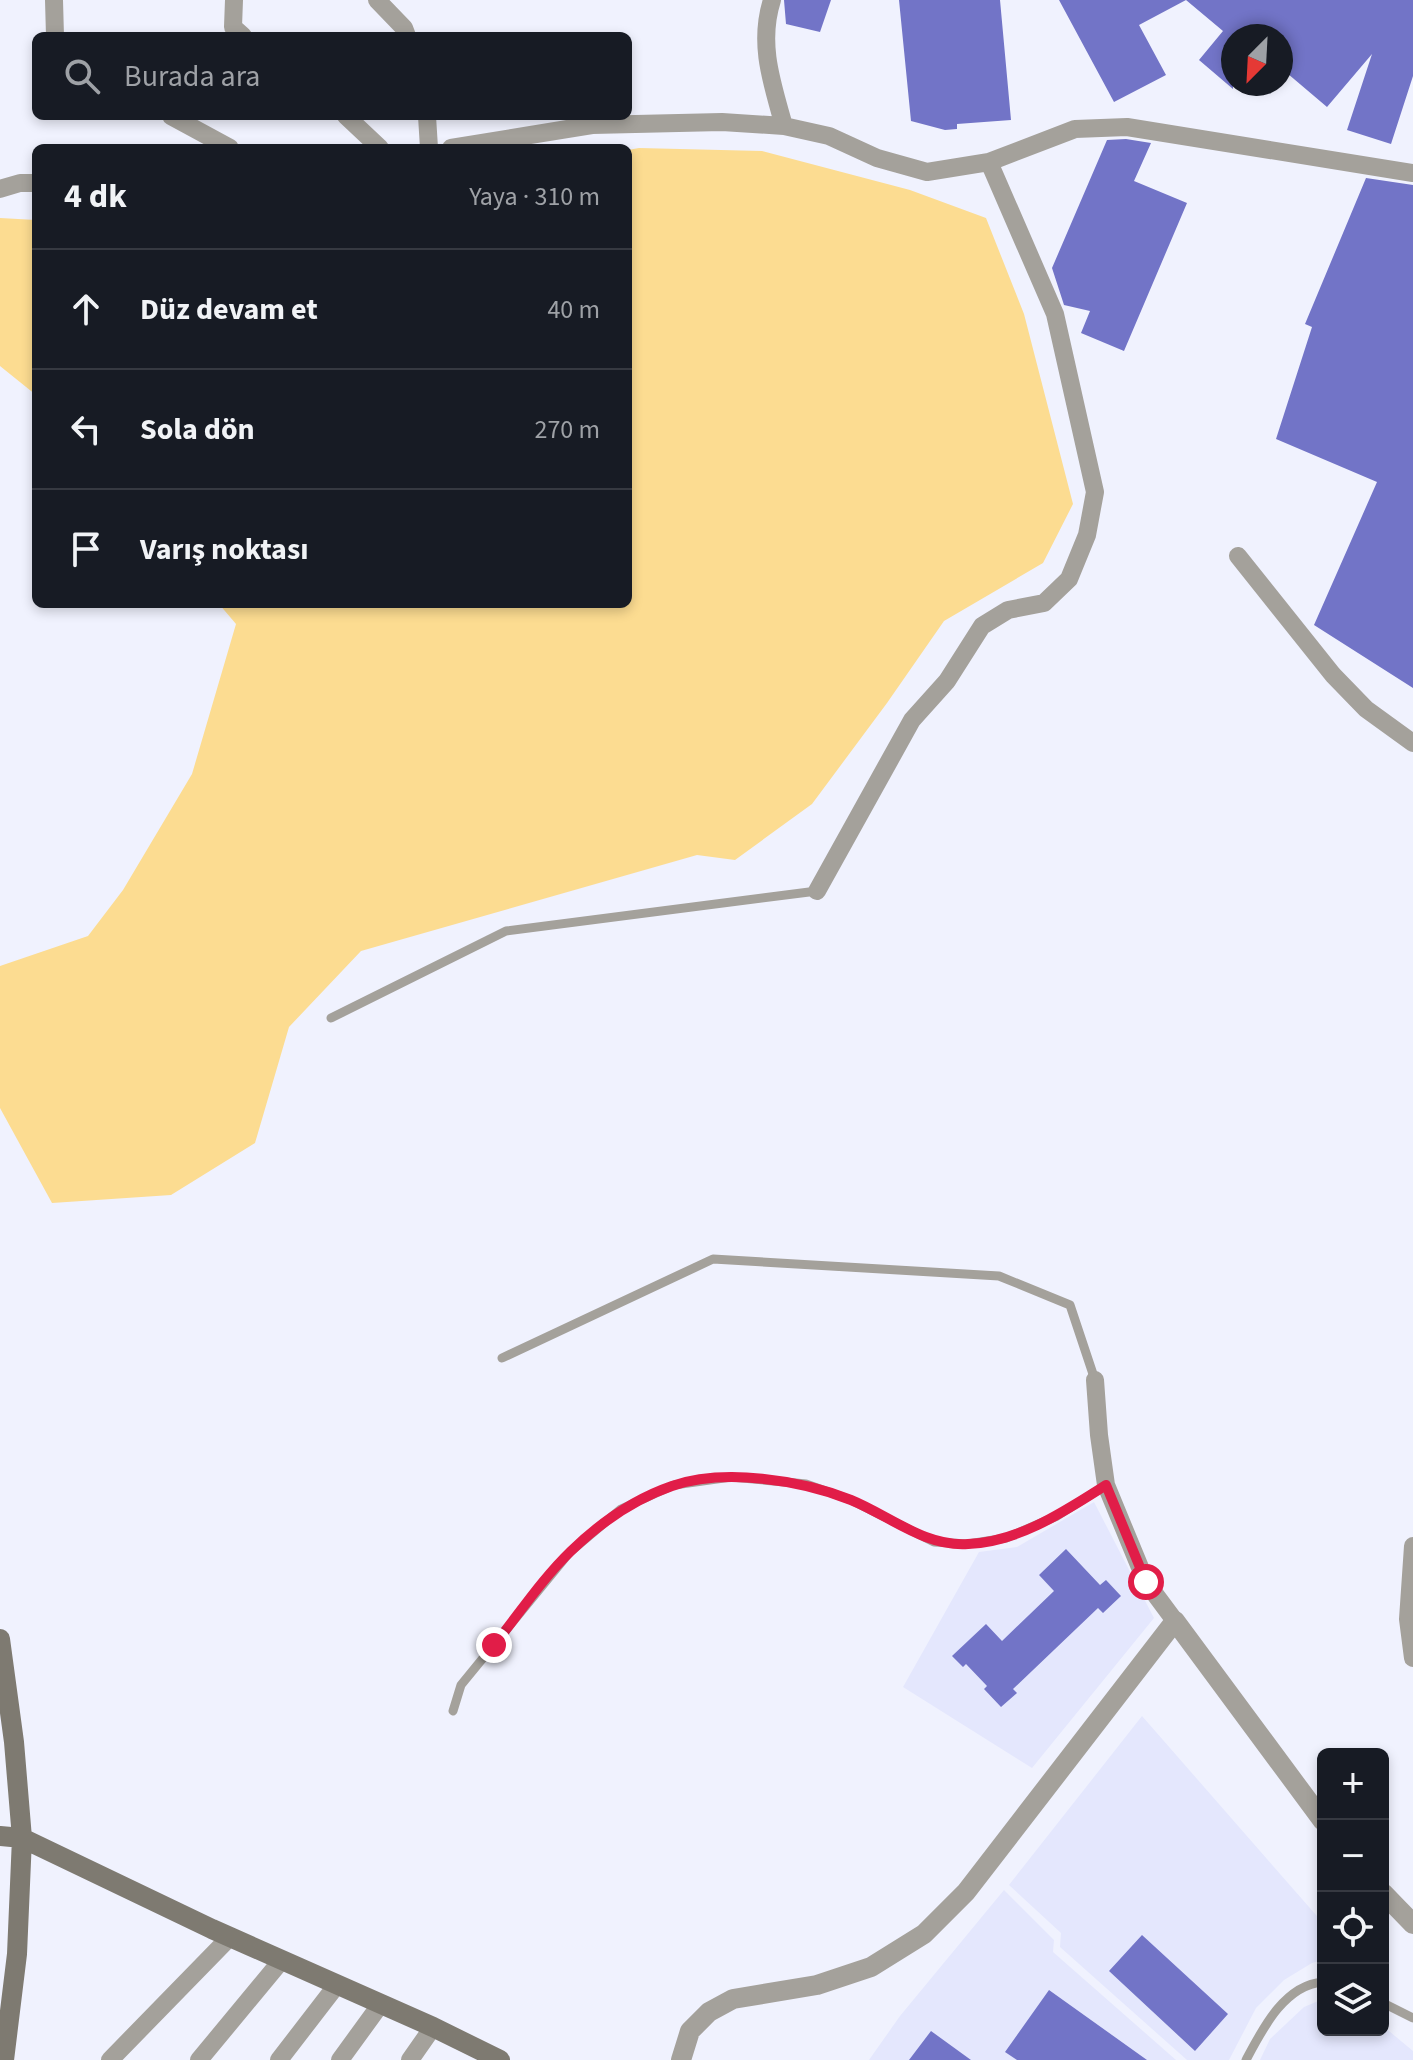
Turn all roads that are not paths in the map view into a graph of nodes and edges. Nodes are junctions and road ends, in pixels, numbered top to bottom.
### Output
1 (54, 0) edge
2 (234, 0) edge
3 (377, 0) edge
4 (772, 0) edge
5 (55, 32) edge
6 (239, 32) edge
7 (406, 32) edge
8 (178, 120) edge
9 (350, 120) edge
10 (427, 120) edge
11 (784, 126) junction
12 (223, 144) edge
13 (376, 144) edge
14 (429, 144) edge
15 (476, 144) edge
16 (989, 162) junction
17 (1413, 173) edge
18 (32, 183) edge
19 (0, 189) edge
20 (1238, 556) dead end
21 (1413, 743) edge
22 (817, 891) joint
23 (331, 1018) dead end
24 (502, 1358) dead end
25 (1095, 1380) joint
26 (1106, 1485) junction
27 (1413, 1546) edge
28 (1175, 1621) junction
29 (0, 1639) edge
30 (1413, 1658) edge
31 (453, 1711) dead end
32 (1322, 1820) edge
33 (0, 1836) edge
34 (22, 1838) junction
35 (1389, 1899) edge
36 (1413, 1924) edge
37 (230, 1937) junction
38 (281, 1961) junction
39 (1317, 1984) edge
40 (336, 1986) junction
41 (380, 2005) junction
42 (1389, 2006) edge
43 (1413, 2018) edge
44 (433, 2027) junction
45 (489, 2058) edge
46 (4, 2060) edge
47 (110, 2060) edge
48 (199, 2060) edge
49 (279, 2060) edge
50 (340, 2060) edge
51 (410, 2060) edge
52 (681, 2060) edge
53 (1246, 2060) edge

1 - 5 street
2 - 6 street
3 - 7 street
4 - 11 street
8 - 12 street
9 - 13 street
10 - 14 street
11 - 15 street
11 - 16 street
16 - 17 street
16 - 22 street
18 - 19 street
20 - 21 street
22 - 23 lane
24 - 25 lane
25 - 26 street
26 - 28 street
26 - 31 lane
27 - 30 street
28 - 32 street
28 - 52 street
29 - 34 main road
33 - 34 main road
34 - 37 main road
34 - 46 main road
35 - 36 street
37 - 38 main road
37 - 47 street
38 - 40 main road
38 - 48 street
39 - 53 lane
40 - 41 main road
40 - 49 street
41 - 44 main road
41 - 50 street
42 - 43 lane
44 - 45 main road
44 - 51 street

